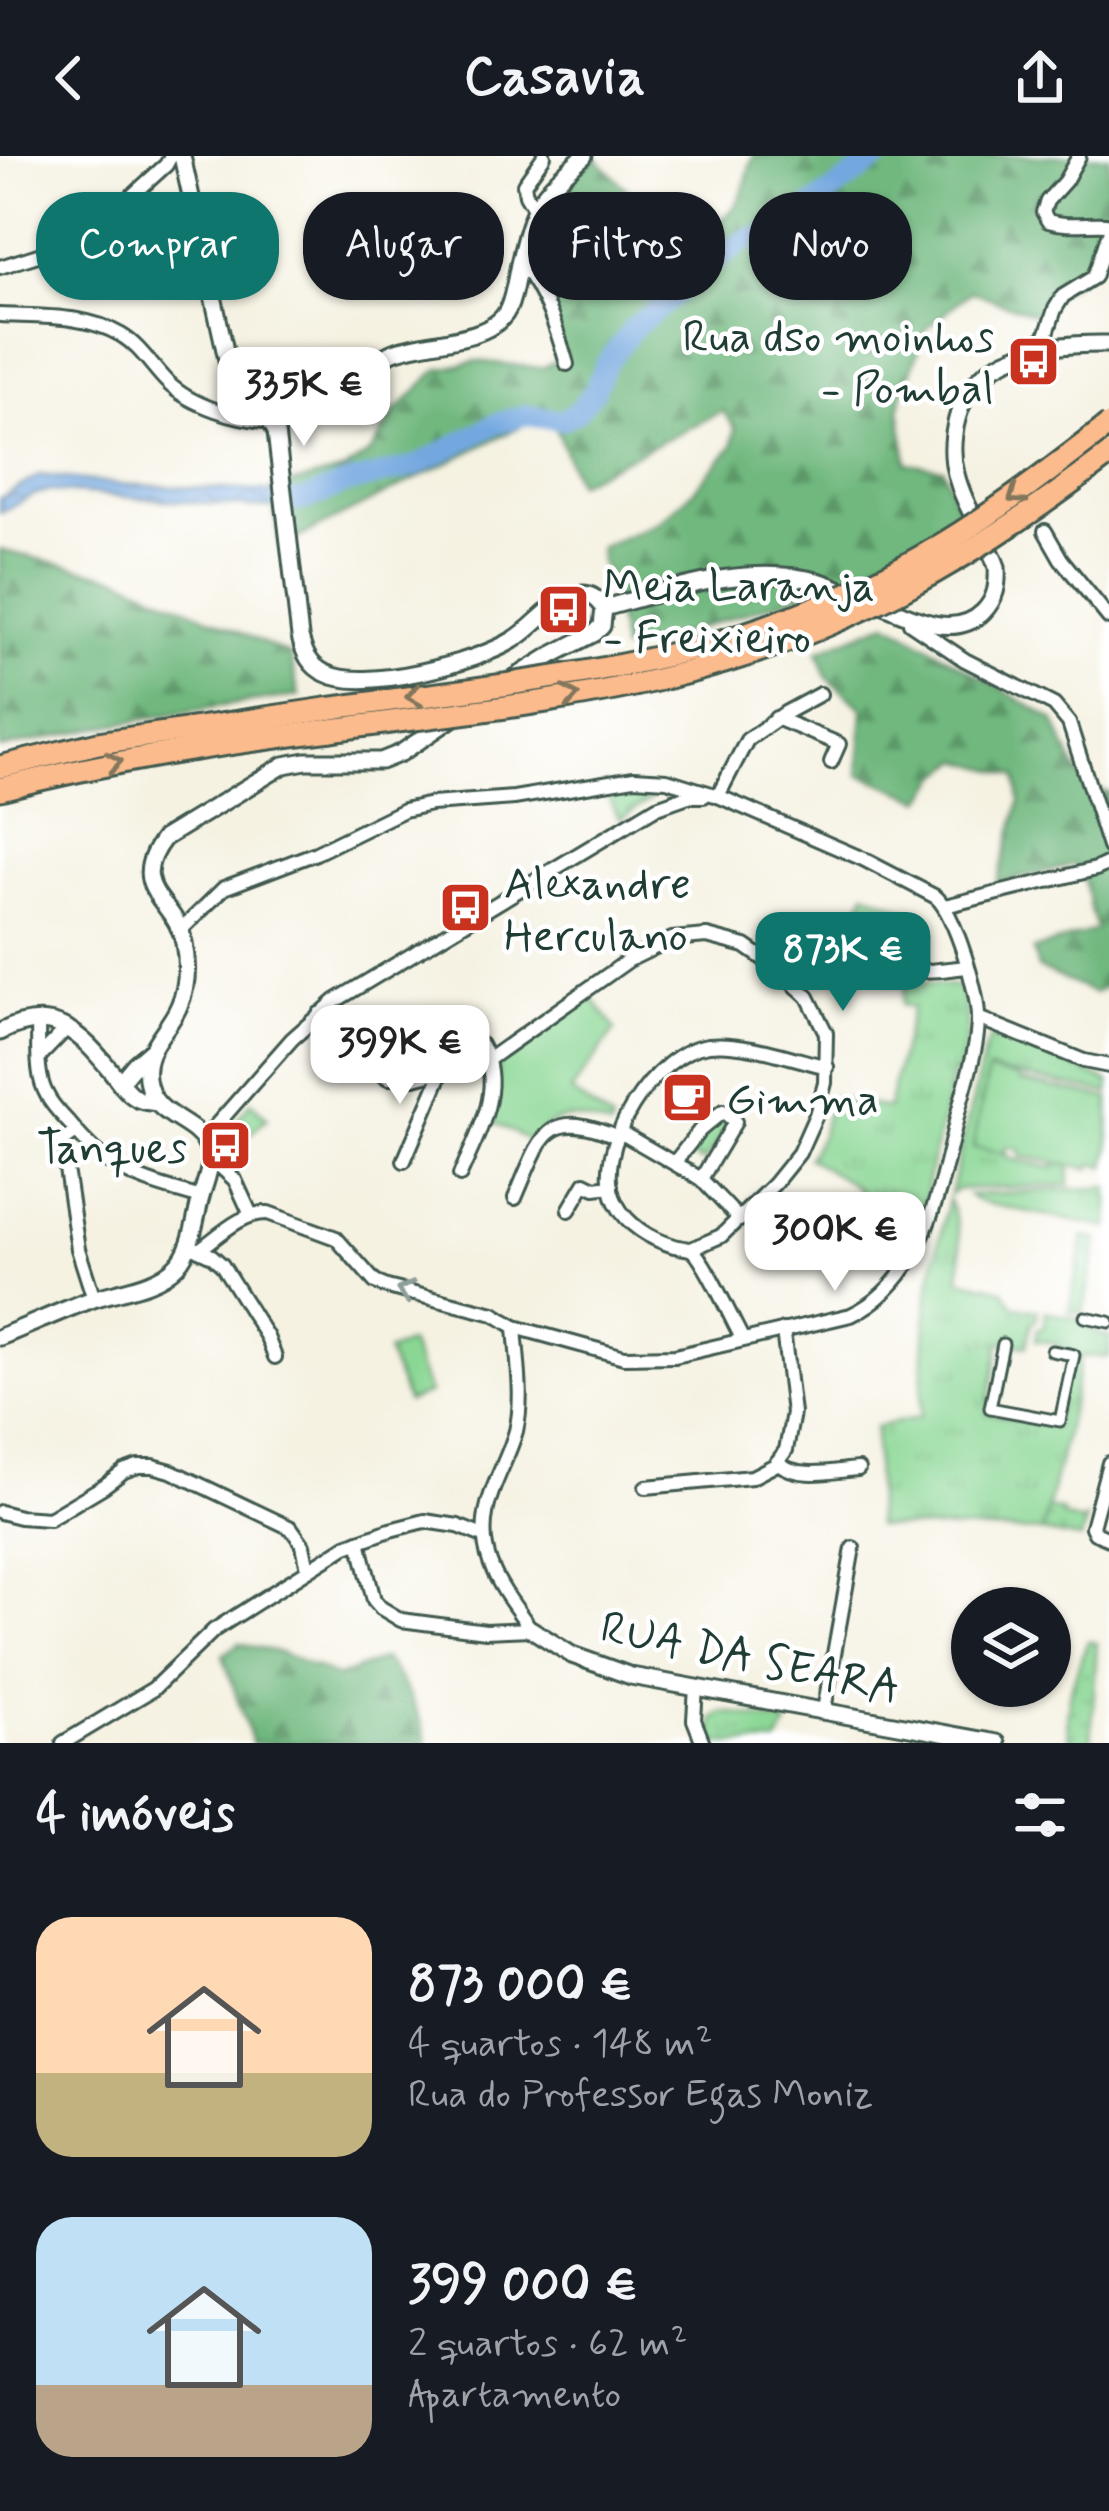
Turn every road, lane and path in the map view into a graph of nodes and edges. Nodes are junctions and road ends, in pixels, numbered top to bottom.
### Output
1 (171, 156) edge
2 (182, 156) edge
3 (544, 156) edge
4 (584, 156) edge
5 (1079, 156) edge
6 (545, 192) edge
7 (528, 198) edge
8 (1109, 230) edge
9 (528, 231) edge
10 (520, 261) junction
11 (0, 267) edge
12 (0, 316) edge
13 (1109, 344) edge
14 (1034, 349) junction
15 (567, 364) dead end
16 (272, 422) junction
17 (1109, 425) edge
18 (1109, 455) edge
19 (1045, 531) dead end
20 (604, 608) junction
21 (910, 616) junction
22 (1109, 618) edge
23 (820, 694) dead end
24 (776, 718) junction
25 (328, 719) junction
26 (831, 762) dead end
27 (0, 767) edge
28 (0, 789) edge
29 (718, 796) junction
30 (1109, 848) edge
31 (1109, 863) edge
32 (946, 906) junction
33 (182, 929) junction
34 (966, 967) junction
35 (797, 987) junction
36 (319, 1014) junction
37 (978, 1018) junction
38 (38, 1020) junction
39 (68, 1028) junction
40 (0, 1032) edge
41 (150, 1051) junction
42 (40, 1056) junction
43 (489, 1059) junction
44 (1109, 1066) edge
45 (827, 1067) junction
46 (442, 1072) junction
47 (414, 1078) junction
48 (120, 1082) junction
49 (157, 1103) junction
50 (76, 1132) junction
51 (619, 1134) junction
52 (204, 1139) junction
53 (212, 1159) junction
54 (404, 1161) dead end
55 (675, 1162) junction
56 (460, 1175) dead end
57 (701, 1179) junction
58 (611, 1186) junction
59 (201, 1198) junction
60 (515, 1198) dead end
61 (569, 1210) dead end
62 (251, 1215) junction
63 (740, 1220) junction
64 (193, 1249) junction
65 (691, 1249) junction
66 (94, 1299) junction
67 (1085, 1317) dead end
68 (1109, 1322) edge
69 (515, 1327) junction
70 (783, 1330) junction
71 (0, 1337) edge
72 (742, 1338) junction
73 (1003, 1344) dead end
74 (1052, 1351) dead end
75 (275, 1357) dead end
76 (777, 1462) junction
77 (1109, 1463) edge
78 (858, 1469) dead end
79 (646, 1487) dead end
80 (0, 1512) edge
81 (483, 1536) junction
82 (1109, 1539) edge
83 (359, 1541) junction
84 (853, 1548) dead end
85 (308, 1569) junction
86 (531, 1629) junction
87 (696, 1687) junction
88 (824, 1710) junction
89 (64, 1743) edge
90 (704, 1743) edge
91 (997, 1743) edge

1 - 11 street
2 - 16 street
3 - 7 street
4 - 6 street
5 - 8 street
8 - 14 street
9 - 10 street
10 - 15 street
10 - 16 street
12 - 16 street
13 - 14 street
14 - 21 street
16 - 20 street
17 -> 25 highway, bridge
25 -> 18 highway, bridge
19 - 22 street
20 - 21 street
20 - 33 street
21 - 30 street
23 - 24 street
24 - 26 street
24 - 29 street
25 - 27 highway
28 -> 25 highway
29 - 32 street
29 - 33 street
29 - 36 street
31 - 32 street
32 - 34 street
33 - 41 street
34 - 35 street
34 - 37 street
35 - 43 street
35 - 45 street
36 - 47 street
36 - 52 street
37 - 44 street
37 - 70 street
38 - 39 street
38 - 40 street
38 - 42 street
39 - 42 street
39 - 48 street
41 - 48 street
41 - 49 street
42 - 50 street
43 - 46 street
43 - 47 street
43 - 56 street
45 - 51 street
45 - 63 street
46 - 47 street
46 - 54 street
48 - 49 street
49 - 52 street
50 - 59 street
50 - 66 street
51 - 55 street
51 - 58 street
51 - 60 street
52 - 53 street
53 - 59 street
53 - 62 street
55 - 57 street
55 - 57 street
57 - 63 street
58 - 61 street
58 - 65 street
59 - 64 street
62 - 64 street
69 -> 62 street
63 - 65 street
64 - 66 street
64 - 75 street
65 - 72 street
66 - 71 street
67 - 68 street
69 - 72 street
69 - 81 street
70 - 72 street
70 - 76 street
73 - 74 street
76 - 78 street
76 - 79 street
77 - 82 street
80 - 85 street
81 - 83 street
81 - 86 street, RUA DA SEARA
83 - 85 street
83 - 86 street
84 - 88 street
85 - 89 street
86 - 87 street, RUA DA SEARA
87 - 88 street, RUA DA SEARA
87 - 90 street
88 - 91 street, RUA DA SEARA

